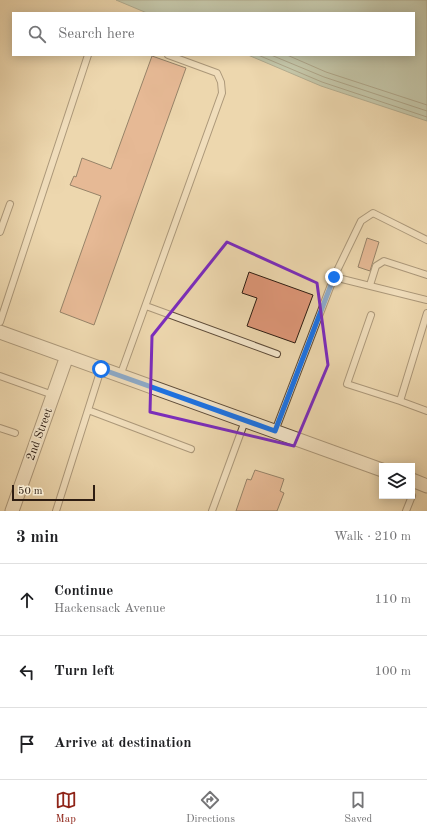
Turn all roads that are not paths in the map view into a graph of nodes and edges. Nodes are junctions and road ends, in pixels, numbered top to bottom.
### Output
1 (88, 56) edge
2 (171, 56) edge
3 (10, 204) dead end
4 (0, 232) edge
5 (427, 240) edge
6 (427, 275) edge
7 (334, 277) junction
8 (370, 286) junction
9 (427, 300) edge
10 (3, 305) edge
11 (146, 306) junction
12 (427, 313) edge
13 (372, 315) dead end
14 (0, 322) edge
15 (0, 332) edge
16 (277, 354) dead end
17 (67, 356) junction
18 (101, 369) junction
19 (0, 376) edge
20 (120, 376) junction
21 (53, 396) junction
22 (400, 401) junction
23 (88, 410) junction
24 (427, 411) edge
25 (245, 421) junction
26 (0, 428) edge
27 (275, 431) junction
28 (15, 433) dead end
29 (190, 449) dead end
30 (379, 469) edge
31 (411, 499) edge
32 (12, 511) edge
33 (56, 511) edge
34 (212, 511) edge
35 (406, 511) edge

1 - 10 lane
2 - 11 lane
3 - 4 lane
5 - 7 lane
6 - 8 lane
7 - 8 lane
7 - 27 lane
8 - 9 lane
10 - 14 lane
11 - 16 lane
11 - 20 lane
12 - 22 lane
13 - 22 lane
15 - 17 street
17 - 18 street
17 - 21 street, 2nd Street
18 - 20 street
18 - 23 lane
19 - 21 lane
20 - 25 street
21 - 32 street, 2nd Street
22 - 24 lane
23 - 29 lane
23 - 33 lane
25 - 27 street
25 - 34 lane
26 - 28 lane
27 - 30 street
31 - 35 lane

